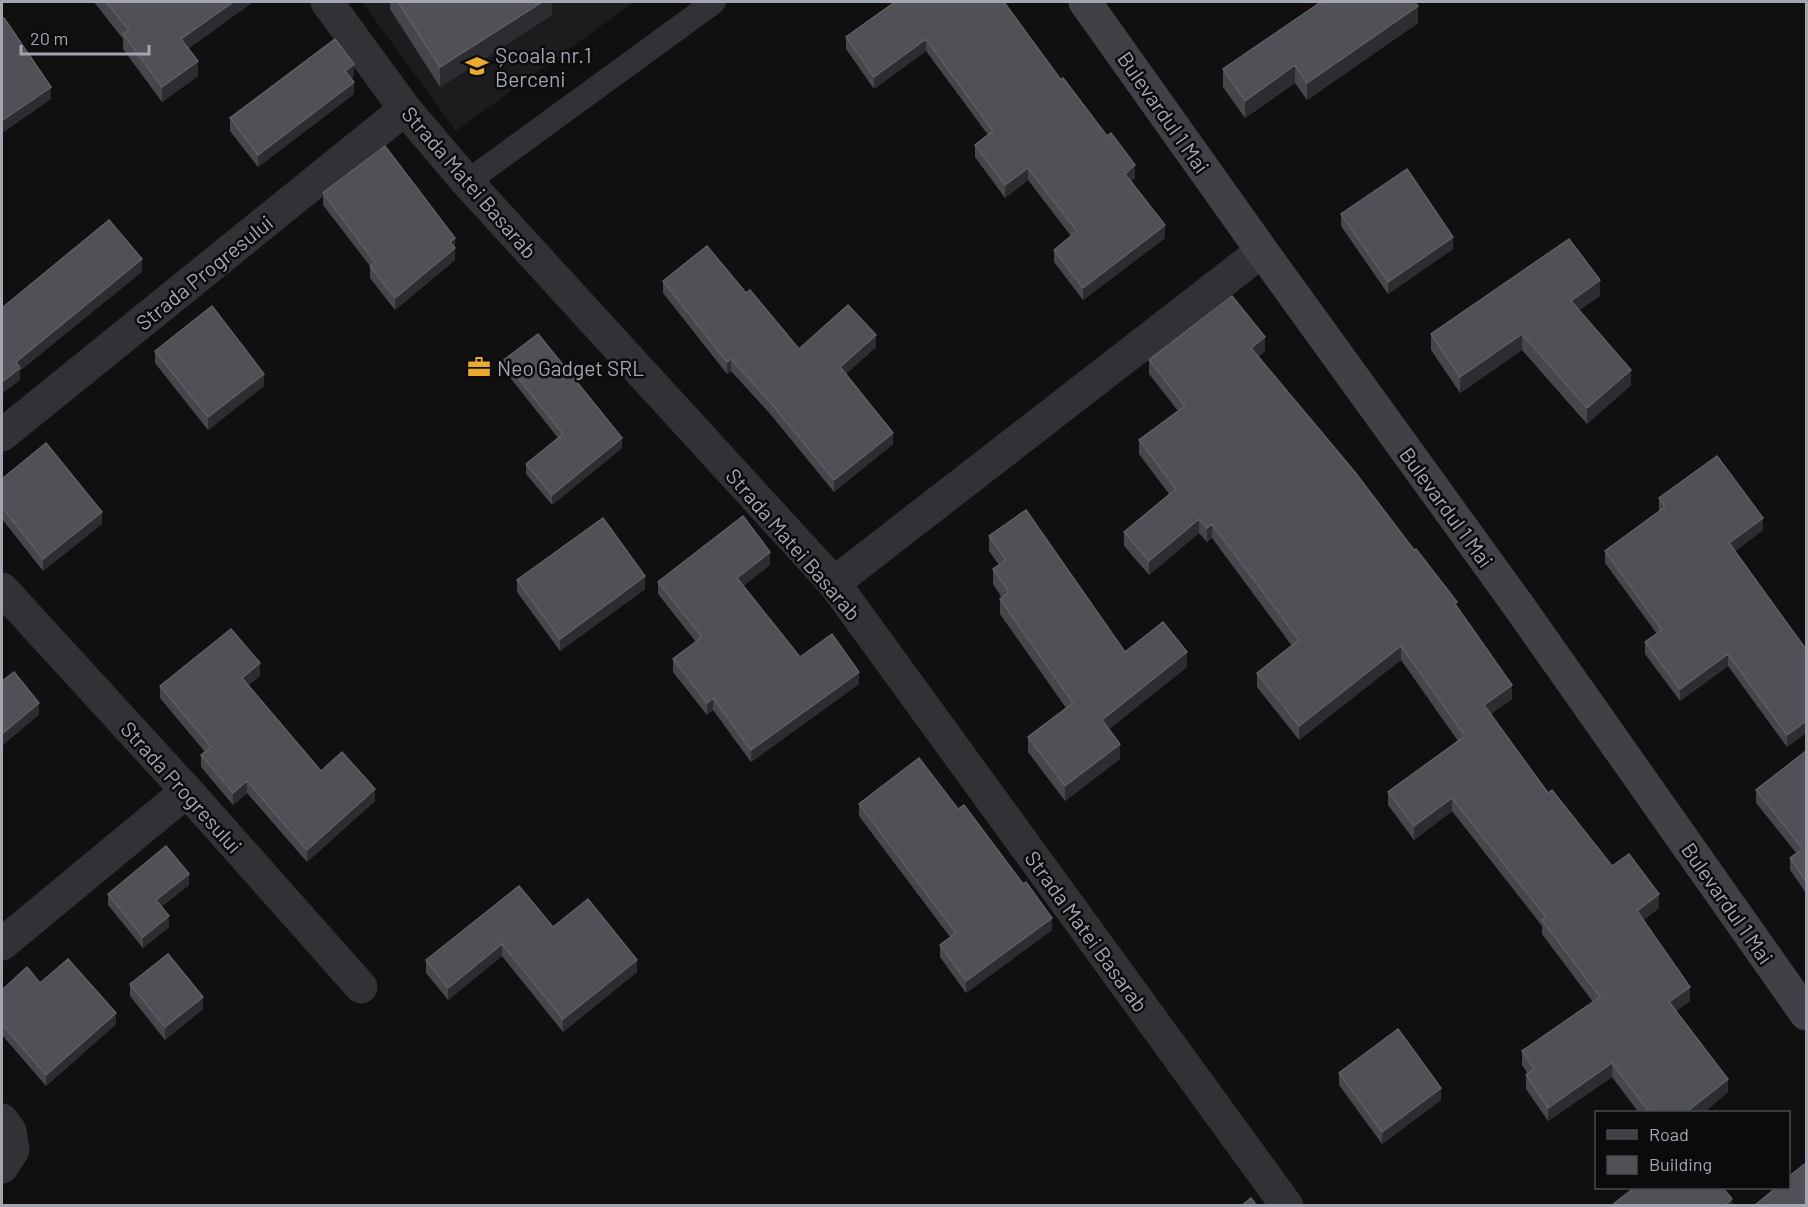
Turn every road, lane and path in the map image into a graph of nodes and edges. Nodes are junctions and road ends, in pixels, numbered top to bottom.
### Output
1 (327, 2) edge
2 (714, 2) edge
3 (1085, 2) edge
4 (405, 109) junction
5 (466, 182) junction
6 (1262, 251) junction
7 (2, 435) edge
8 (834, 583) junction
9 (2, 589) edge
10 (187, 791) junction
11 (2, 944) edge
12 (361, 987) dead end
13 (1806, 1014) edge
14 (2, 1120) edge
15 (2, 1167) edge
16 (1287, 1206) edge

1 - 4 street, Strada Matei Basarab
2 - 5 lane
3 - 6 main road, Bulevardul 1 Mai
4 - 5 street, Strada Matei Basarab
4 - 7 street, Strada Progresului
5 - 8 street, Strada Matei Basarab
6 - 8 street
6 - 13 main road, Bulevardul 1 Mai
8 - 16 street, Strada Matei Basarab
9 - 10 street, Strada Progresului
10 - 11 street
10 - 12 street, Strada Progresului
14 - 15 street

